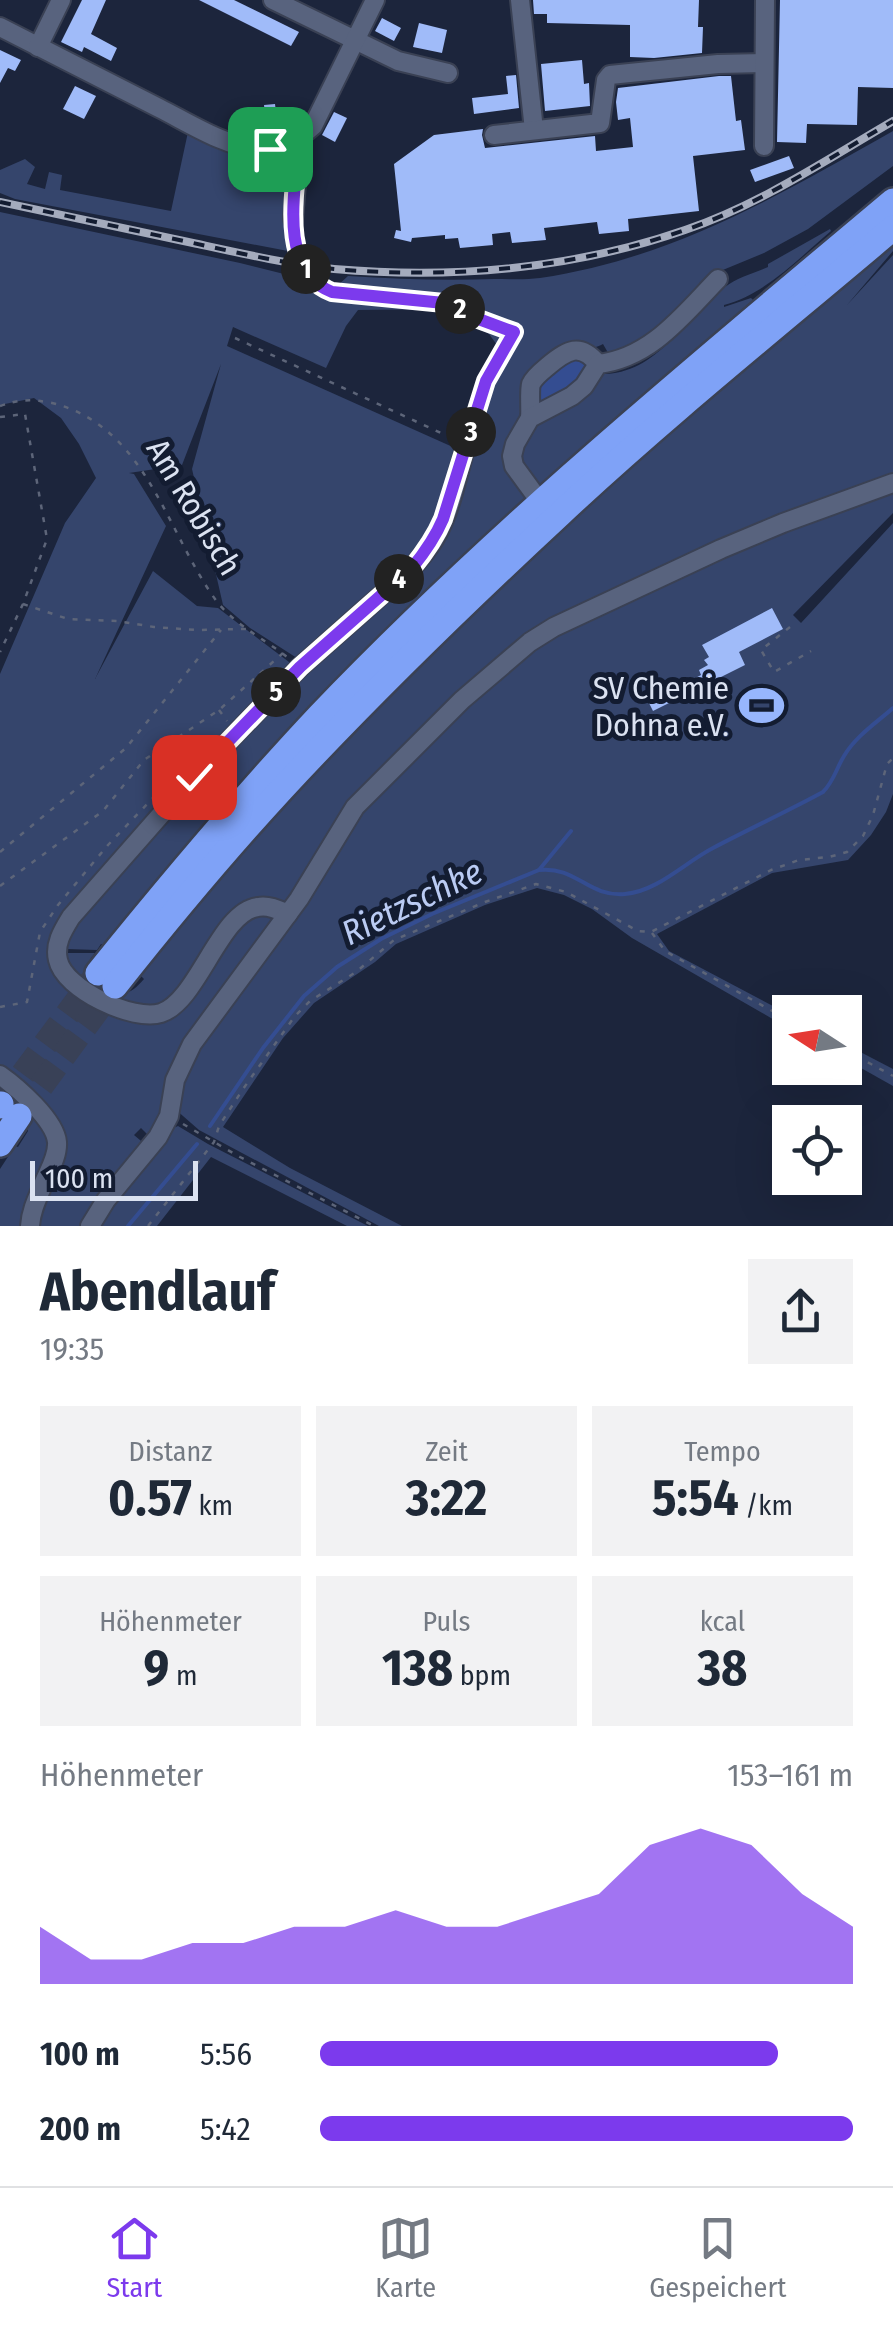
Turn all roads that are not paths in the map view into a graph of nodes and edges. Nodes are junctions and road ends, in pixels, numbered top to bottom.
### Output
1 (61, 0) edge
2 (273, 0) edge
3 (375, 0) edge
4 (520, 0) edge
5 (765, 0) edge
6 (0, 28) edge
7 (355, 41) junction
8 (38, 46) junction
9 (764, 63) junction
10 (448, 73) dead end
11 (534, 130) junction
12 (494, 134) dead end
13 (300, 138) junction
14 (764, 146) dead end
15 (893, 201) edge
16 (293, 218) road end
17 (893, 228) edge
18 (718, 279) dead end
19 (598, 364) junction
20 (530, 418) junction
21 (464, 452) road end
22 (893, 484) edge
23 (541, 503) junction
24 (288, 914) junction
25 (0, 1075) edge
26 (7, 1109) tunnel mouth
27 (0, 1144) edge
28 (30, 1226) edge
29 (90, 1226) edge

1 - 8 street
2 - 7 street
3 - 7 street
4 - 11 street
5 - 9 street
6 - 8 street
7 - 10 street
7 - 13 street
8 - 13 street
9 - 11 street
9 - 14 street
11 - 12 street
13 - 16 street
15 - 23 highway
17 - 23 highway
18 - 19 street
19 - 20 street
19 - 20 street
20 - 23 street
21 - 24 street
22 - 24 street
24 - 29 street
25 - 28 street
26 - 27 highway

